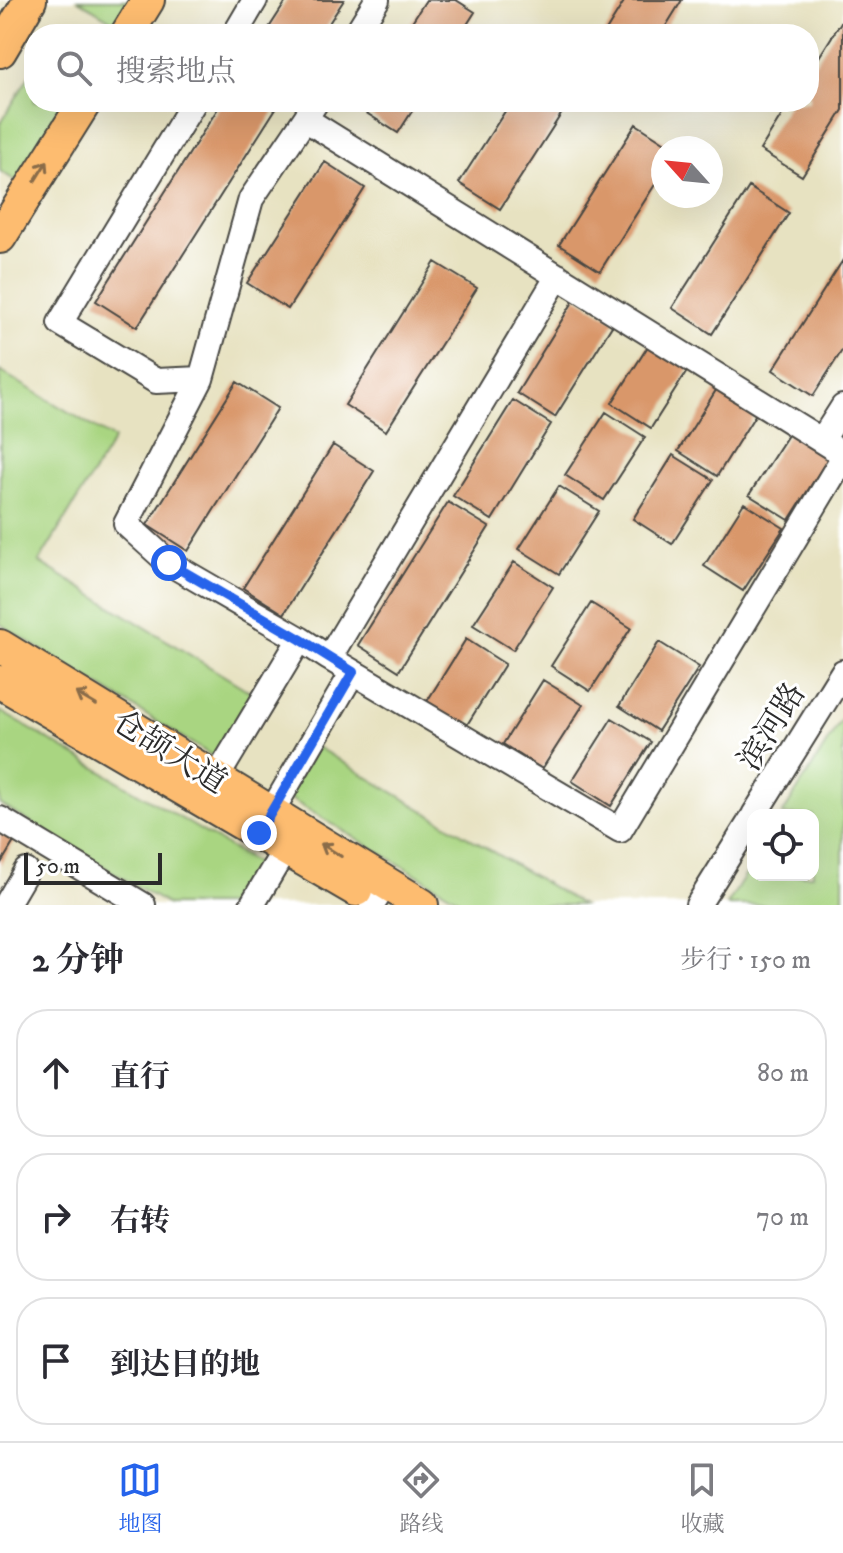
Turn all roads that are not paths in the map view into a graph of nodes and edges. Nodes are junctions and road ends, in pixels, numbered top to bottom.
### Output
1 (30, 0) edge
2 (148, 0) edge
3 (255, 0) edge
4 (377, 0) edge
5 (133, 24) edge
6 (241, 24) edge
7 (362, 24) edge
8 (0, 51) edge
9 (79, 112) edge
10 (188, 112) edge
11 (309, 112) edge
12 (312, 112) edge
13 (0, 237) edge
14 (558, 276) junction
15 (201, 379) junction
16 (843, 407) edge
17 (822, 440) junction
18 (843, 456) edge
19 (300, 639) junction
20 (0, 646) edge
21 (329, 658) junction
22 (353, 672) junction
23 (843, 672) edge
24 (0, 682) edge
25 (210, 790) junction
26 (758, 809) edge
27 (0, 819) edge
28 (747, 827) edge
29 (278, 831) junction
30 (26, 871) dead end
31 (378, 898) edge
32 (6, 905) edge
33 (143, 905) edge
34 (252, 905) edge
35 (422, 905) edge
36 (698, 905) edge

1 - 8 main road
2 - 5 main road
3 - 6 street
4 - 7 street
13 -> 9 main road
10 - 15 street
11 - 15 street
12 - 14 street
14 - 17 street
14 - 21 street
15 - 19 street
16 - 17 street
17 - 18 street
18 - 22 street
19 - 21 street
19 - 25 street
25 -> 20 main road, 仓颉大道
21 - 22 street
22 - 29 street
23 - 26 street, 滨河路
24 - 25 main road, 仓颉大道
25 - 29 main road, 仓颉大道
27 - 33 street
28 - 36 street, 滨河路
29 - 31 main road, 仓颉大道
29 - 34 street
30 - 32 street
31 - 35 main road, 仓颉大道

